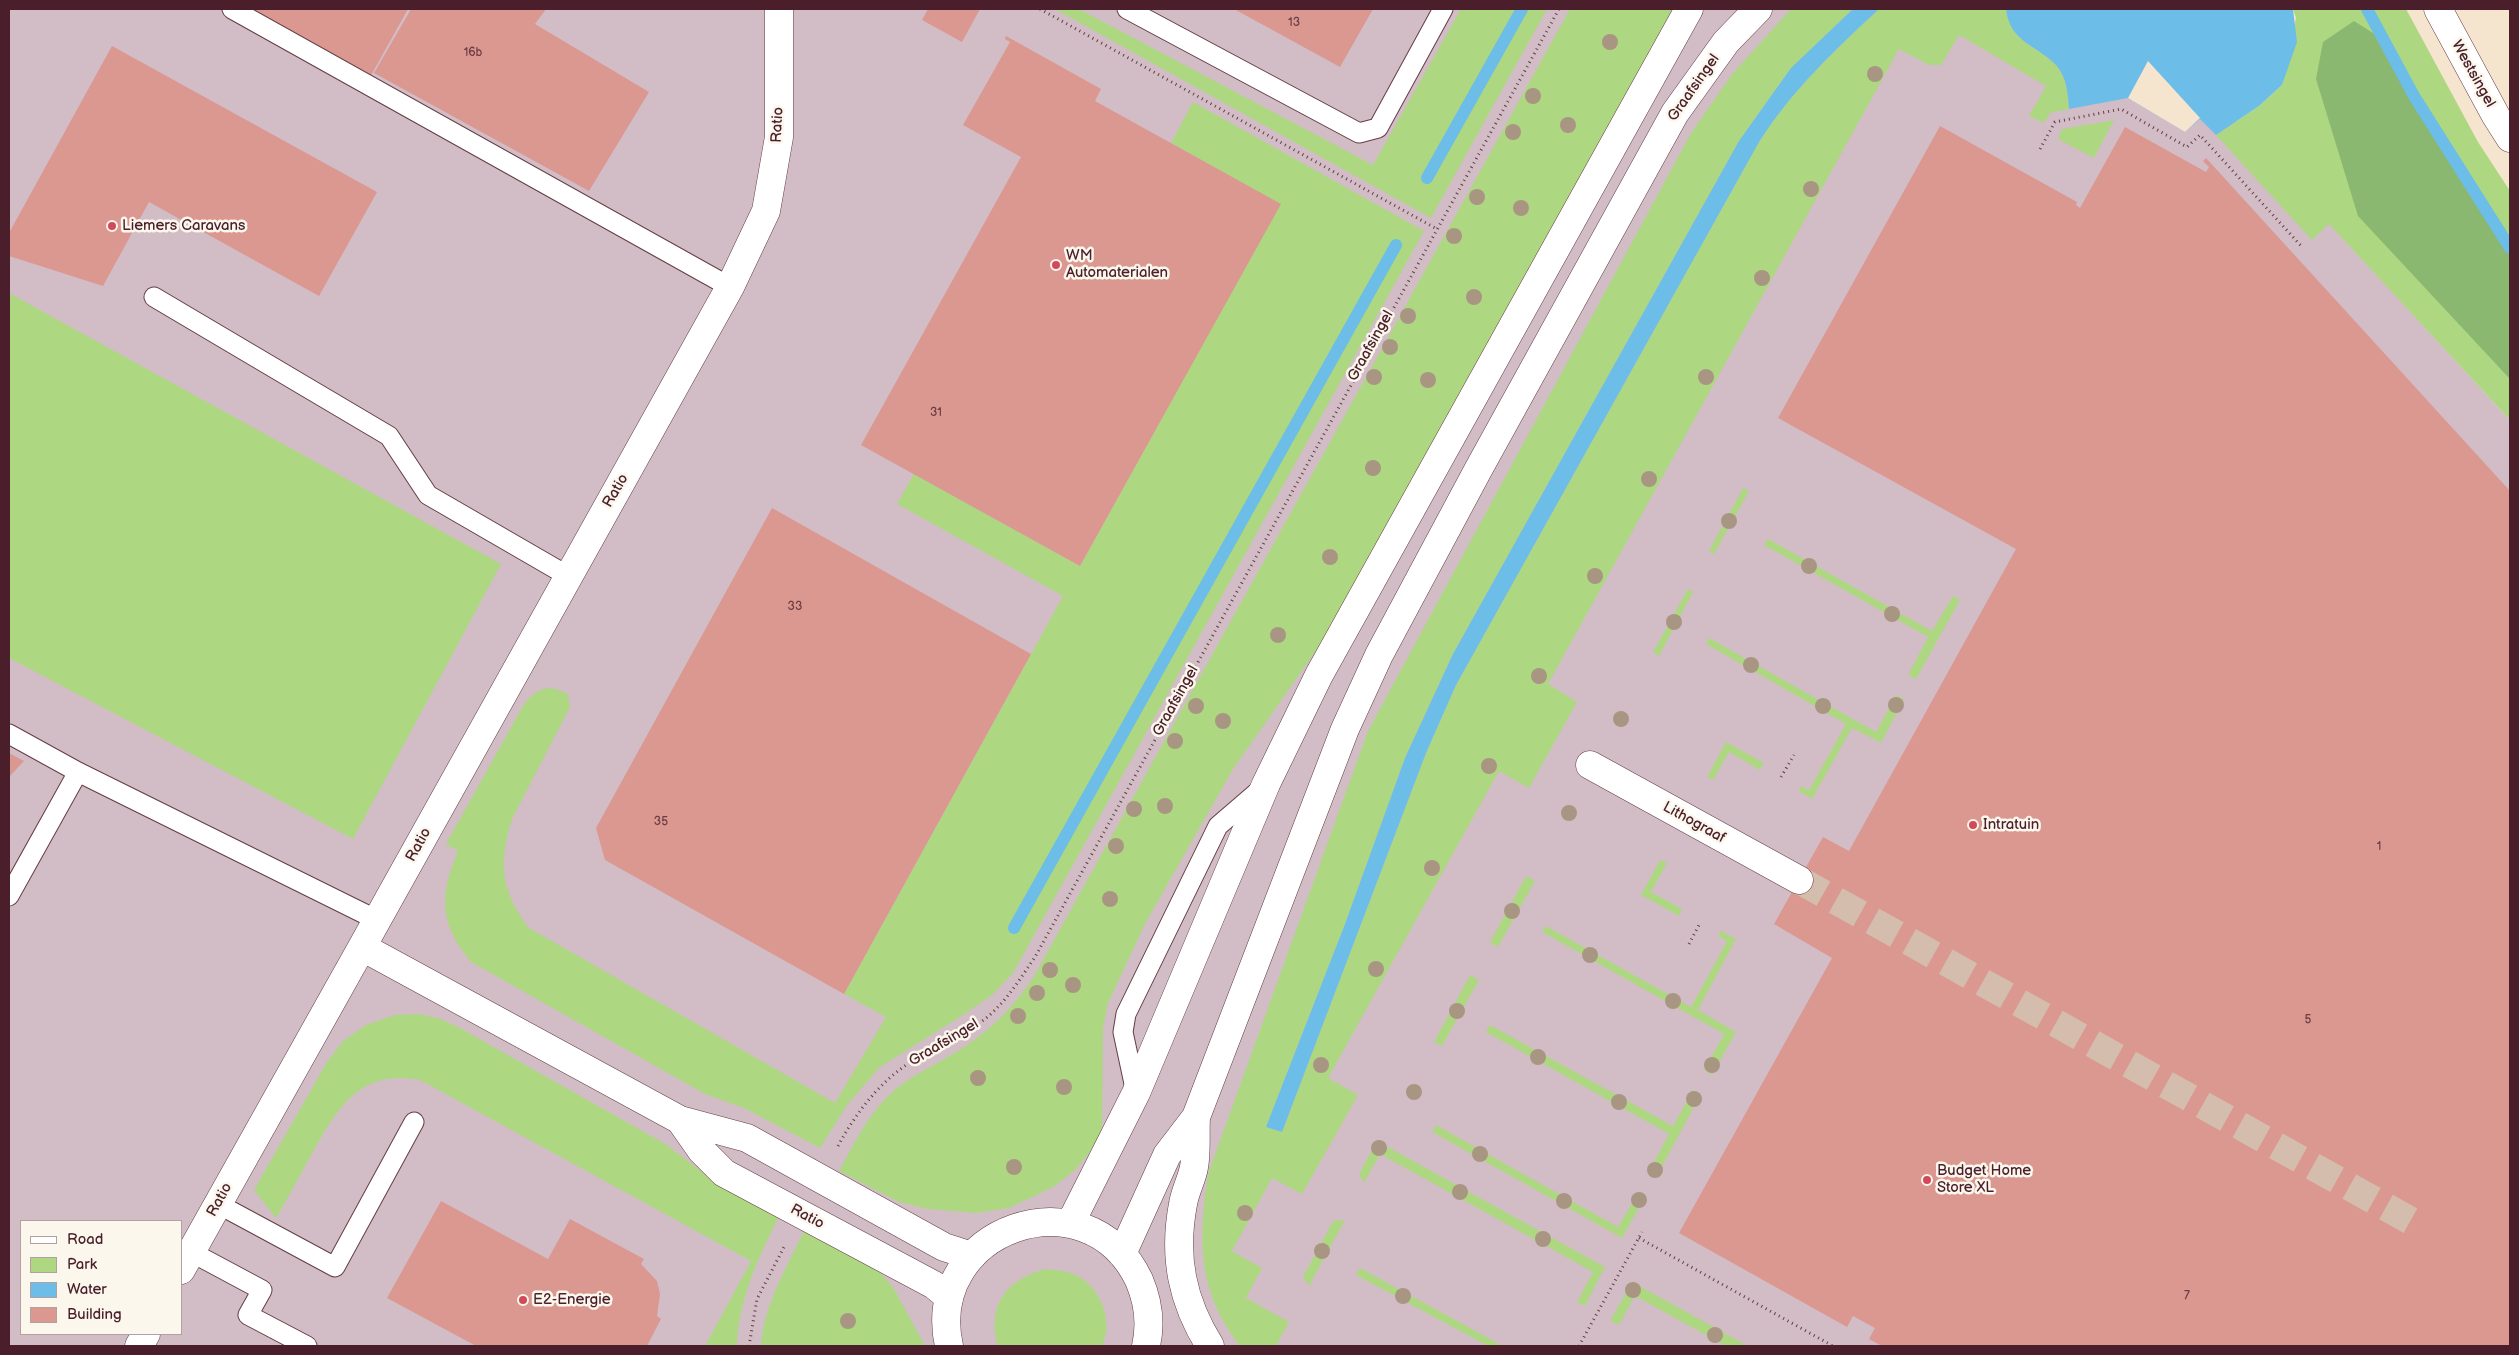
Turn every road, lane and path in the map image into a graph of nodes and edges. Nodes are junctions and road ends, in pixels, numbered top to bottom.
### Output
1 (232, 9) edge
2 (779, 9) edge
3 (1040, 9) edge
4 (1127, 9) edge
5 (1443, 9) edge
6 (1559, 9) edge
7 (1689, 9) edge
8 (1758, 9) edge
9 (2438, 9) edge
10 (2510, 138) edge
11 (2040, 149) dead end
12 (1437, 229) junction
13 (2303, 248) dead end
14 (730, 287) junction
15 (154, 297) dead end
16 (568, 576) junction
17 (9, 734) edge
18 (1794, 755) dead end
19 (1590, 765) dead end
20 (78, 772) junction
21 (1781, 777) dead end
22 (1266, 784) junction
23 (1798, 880) tunnel mouth
24 (9, 896) edge
25 (377, 920) junction
26 (1700, 923) dead end
27 (1689, 944) dead end
28 (362, 947) junction
29 (1136, 1094) junction
30 (1196, 1117) junction
31 (680, 1120) junction
32 (414, 1122) dead end
33 (820, 1178) junction
34 (218, 1204) junction
35 (802, 1214) junction
36 (1070, 1224) junction
37 (1642, 1232) dead end
38 (1639, 1238) junction
39 (1122, 1254) junction
40 (972, 1256) junction
41 (186, 1261) edge
42 (949, 1297) junction
43 (145, 1335) edge
44 (139, 1346) edge
45 (307, 1346) edge
46 (749, 1346) edge
47 (949, 1346) edge
48 (1146, 1346) edge
49 (1210, 1346) edge
50 (1579, 1346) edge
51 (1833, 1346) edge

1 - 14 lane
2 - 14 street, Ratio
3 - 12 path
4 - 5 lane
6 - 12 path, Graafsingel
7 - 22 street
8 - 30 street, Graafsingel
9 - 10 street, Westsingel
11 - 13 path
12 - 33 path, Graafsingel
14 - 16 street, Ratio
15 - 16 lane
16 - 25 street, Ratio
17 - 20 lane
18 - 21 path
19 - 23 street, Lithograaf
20 - 24 lane
20 - 25 lane
22 - 29 street
22 - 29 lane
25 - 28 street, Ratio
26 - 27 path
28 - 31 street, Ratio
28 - 34 street, Ratio
29 - 36 street
30 - 39 street, Graafsingel
30 - 49 street
31 - 33 street, Ratio
31 - 35 street, Ratio
32 - 34 lane
33 - 40 street, Ratio
34 - 41 street, Ratio
35 - 42 street, Ratio
35 - 46 path
36 - 39 street
36 - 40 street
37 - 38 path
38 - 50 path
38 - 51 path
39 - 48 street
40 - 42 street
41 - 45 lane
42 - 47 street
43 - 44 street

